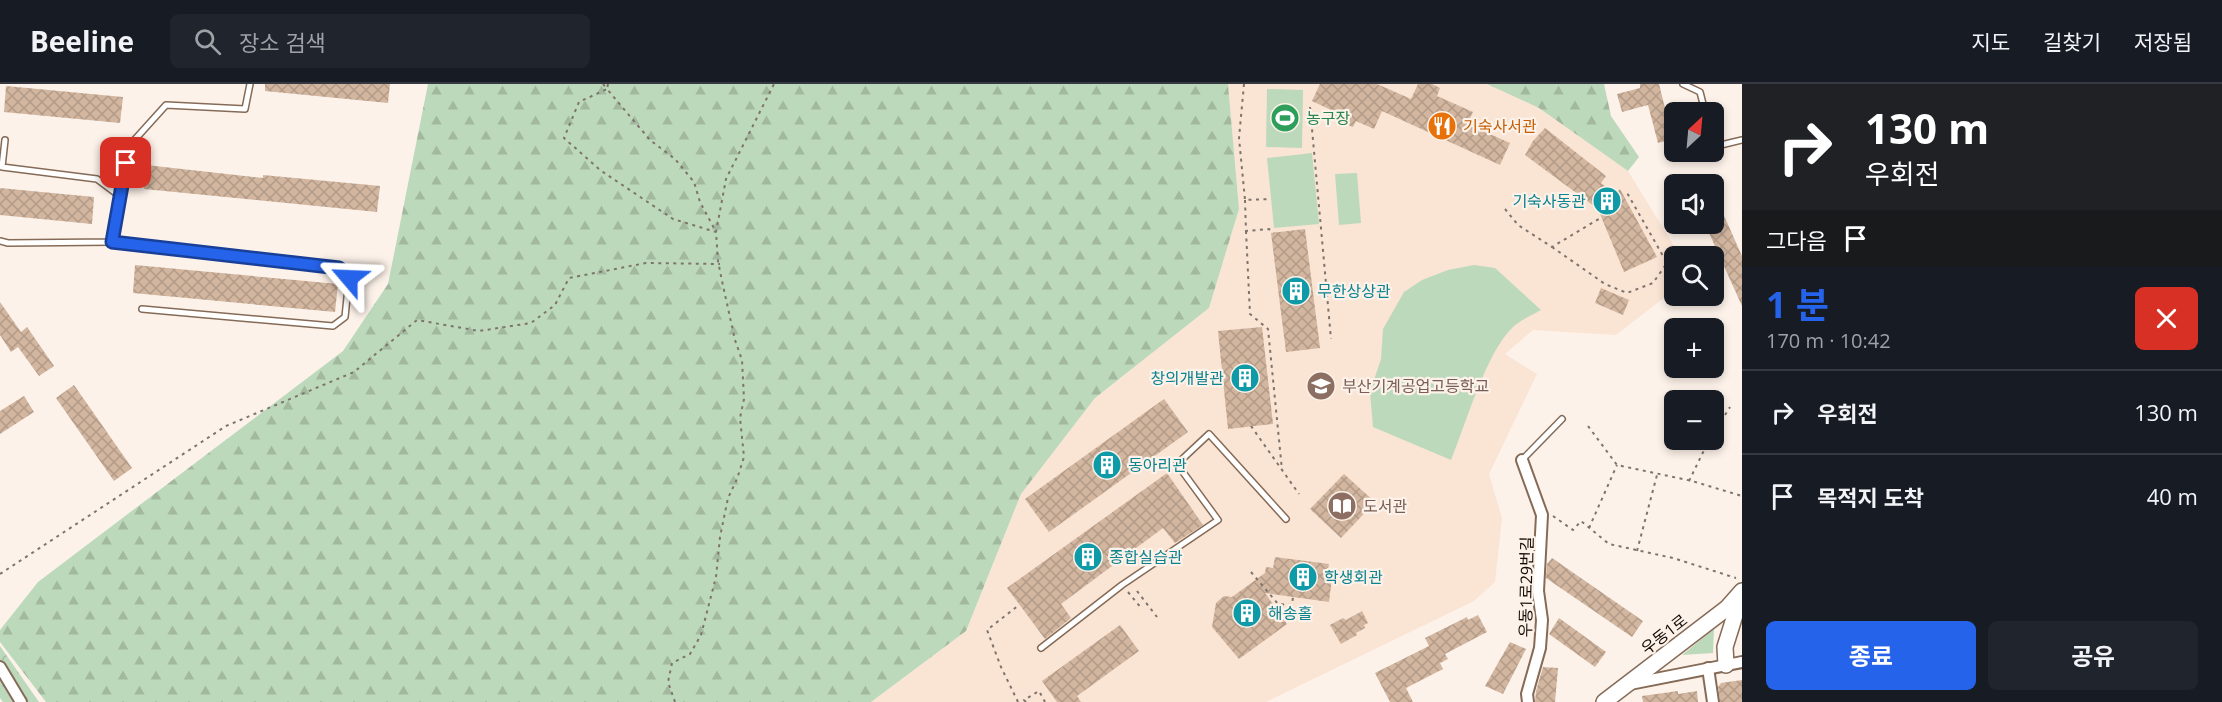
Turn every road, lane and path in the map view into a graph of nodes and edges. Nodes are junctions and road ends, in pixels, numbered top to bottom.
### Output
1 (250, 84) edge
2 (603, 84) edge
3 (608, 84) edge
4 (774, 84) edge
5 (1244, 84) edge
6 (1683, 84) edge
7 (607, 89) junction
8 (1702, 102) edge
9 (1310, 107) dead end
10 (5, 140) dead end
11 (1742, 141) edge
12 (1724, 144) edge
13 (1626, 191) dead end
14 (121, 197) junction
15 (1271, 199) dead end
16 (1245, 200) junction
17 (1505, 210) dead end
18 (1602, 218) dead end
19 (1246, 231) junction
20 (716, 232) junction
21 (1274, 233) dead end
22 (0, 241) edge
23 (112, 242) junction
24 (1552, 247) junction
25 (720, 264) junction
26 (141, 309) dead end
27 (1331, 339) dead end
28 (1730, 407) dead end
29 (1724, 417) edge
30 (1562, 420) dead end
31 (1251, 426) dead end
32 (1588, 426) dead end
33 (1704, 450) edge
34 (1521, 460) joint
35 (1617, 465) junction
36 (1282, 470) junction
37 (1658, 474) junction
38 (1689, 481) junction
39 (1299, 494) dead end
40 (1742, 496) edge
41 (1286, 519) dead end
42 (1542, 521) junction
43 (1589, 528) junction
44 (1637, 551) junction
45 (1251, 572) dead end
46 (0, 574) edge
47 (1742, 579) edge
48 (1137, 591) dead end
49 (1742, 593) edge
50 (1131, 596) dead end
51 (1293, 597) dead end
52 (1019, 605) dead end
53 (1142, 609) dead end
54 (1157, 617) dead end
55 (1041, 648) dead end
56 (1738, 664) edge
57 (0, 667) edge
58 (1708, 668) junction
59 (1627, 684) junction
60 (21, 702) edge
61 (675, 702) edge
62 (1018, 702) edge
63 (1026, 702) edge
64 (1045, 702) edge
65 (1528, 702) edge
66 (1604, 702) edge
67 (1713, 702) edge

1 - 14 lane
2 - 7 path
3 - 7 path
4 - 20 path
5 - 16 path
6 - 8 lane
7 - 20 path
7 - 20 path
9 - 27 path
10 - 14 lane
11 - 12 lane
13 - 24 path
14 - 23 lane
15 - 16 path
16 - 19 path
17 - 24 path
18 - 24 path
19 - 21 path
19 - 36 path
20 - 25 path
22 - 23 lane
23 - 26 lane
25 - 46 path
25 - 61 path
28 - 29 path
30 - 34 lane, 우동1로29번길
31 - 36 path
32 - 35 path
33 - 38 path
34 - 42 street, 우동1로29번길
35 - 37 path
35 - 43 path
36 - 39 path
37 - 38 path
37 - 44 path
38 - 40 path
41 - 55 lane
42 - 43 path
42 - 65 street, 우동1로29번길
43 - 44 path
44 - 47 path
45 - 51 path
48 - 54 path
49 - 56 street
49 - 59 street, 우동1로
50 - 53 path
52 - 62 path
56 - 58 street
57 - 60 street
58 - 59 street
58 - 67 street
59 - 66 street, 우동1로
63 - 64 path

